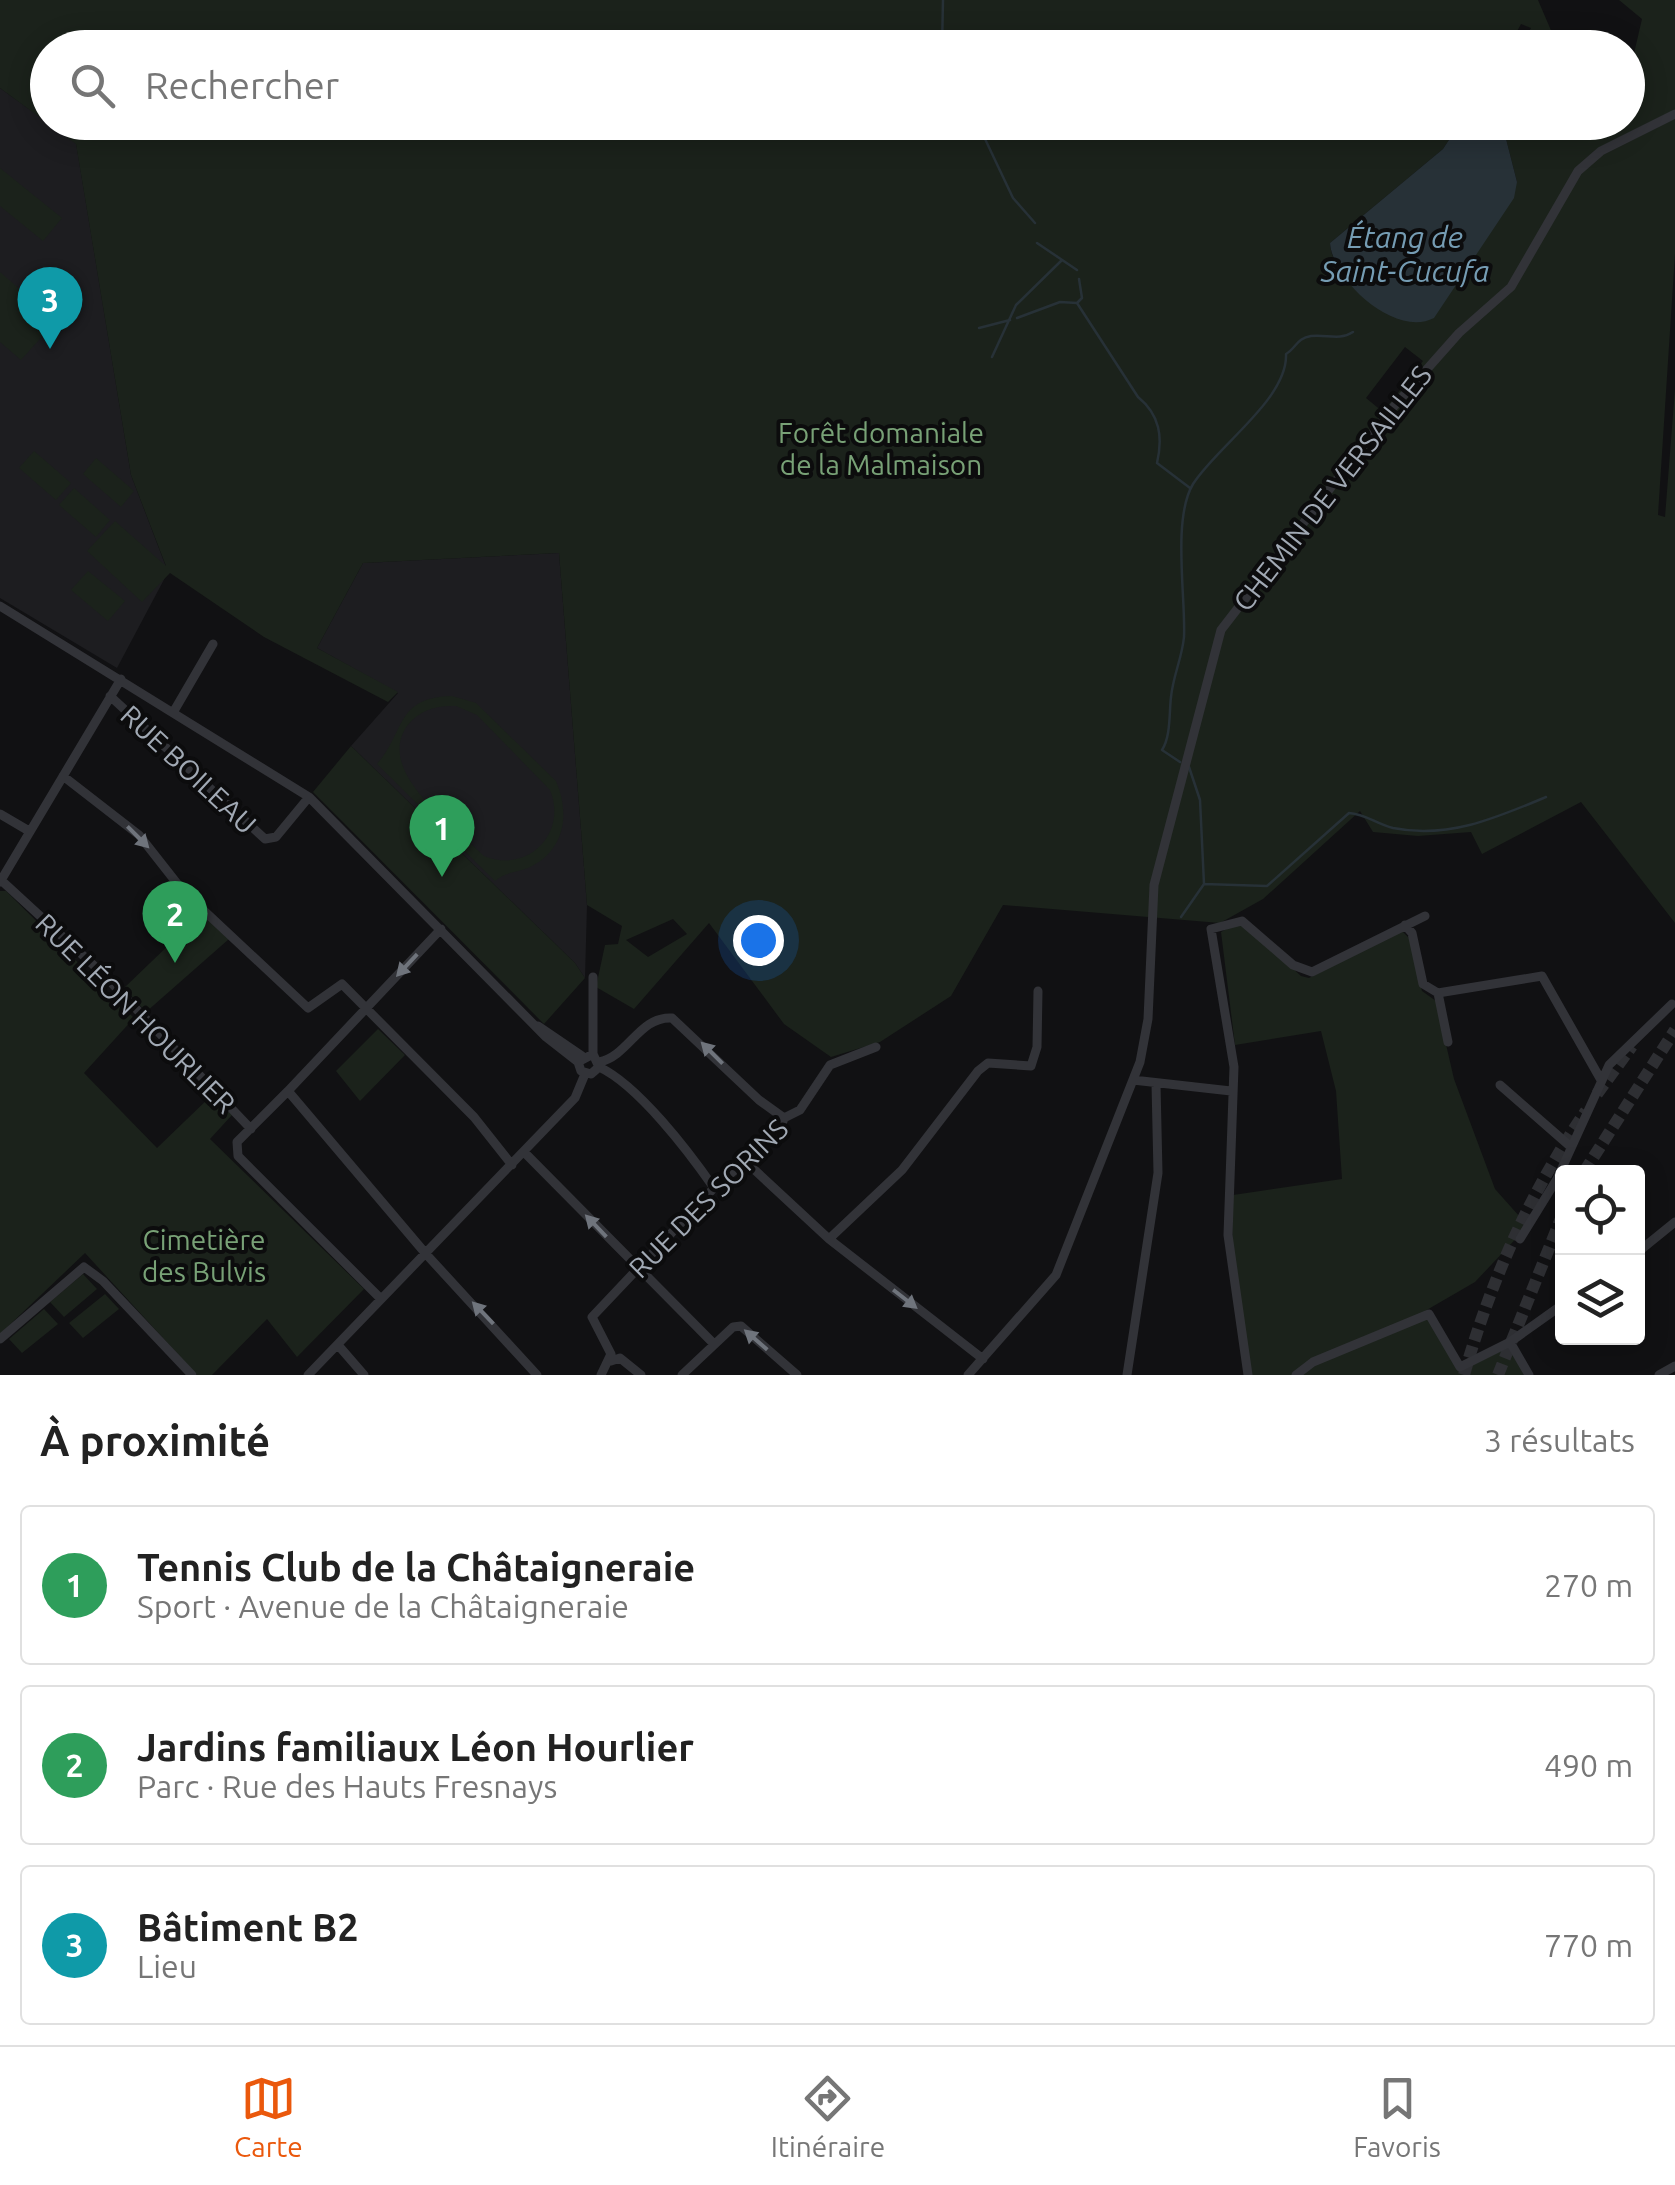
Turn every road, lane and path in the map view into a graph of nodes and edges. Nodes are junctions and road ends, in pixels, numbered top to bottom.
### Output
1 (1675, 114) edge
2 (1645, 129) edge
3 (1623, 140) edge
4 (0, 606) edge
5 (213, 644) dead end
6 (121, 679) junction
7 (110, 696) junction
8 (174, 711) junction
9 (63, 776) junction
10 (310, 797) junction
11 (0, 814) edge
12 (29, 831) junction
13 (0, 881) edge
14 (1426, 916) dead end
15 (1406, 925) junction
16 (440, 929) junction
17 (593, 977) dead end
18 (1038, 992) dead end
19 (1438, 992) junction
20 (1674, 1003) edge
21 (366, 1009) junction
22 (1448, 1042) dead end
23 (876, 1047) dead end
24 (590, 1060) junction
25 (1134, 1080) junction
26 (1601, 1080) junction
27 (1156, 1084) junction
28 (1500, 1085) dead end
29 (288, 1091) junction
30 (1231, 1091) junction
31 (784, 1118) junction
32 (251, 1129) junction
33 (1571, 1147) junction
34 (524, 1152) junction
35 (746, 1161) junction
36 (512, 1165) junction
37 (1566, 1165) edge
38 (714, 1188) junction
39 (1555, 1190) edge
40 (1675, 1222) edge
41 (828, 1238) junction
42 (1520, 1239) dead end
43 (1645, 1246) edge
44 (426, 1254) junction
45 (636, 1268) junction
46 (382, 1299) junction
47 (1555, 1310) edge
48 (0, 1339) edge
49 (1510, 1342) junction
50 (714, 1344) junction
51 (338, 1345) junction
52 (983, 1359) junction
53 (611, 1361) junction
54 (1675, 1366) edge
55 (192, 1375) edge
56 (308, 1375) edge
57 (364, 1375) edge
58 (537, 1375) edge
59 (601, 1375) edge
60 (641, 1375) edge
61 (682, 1375) edge
62 (798, 1375) edge
63 (968, 1375) edge
64 (1127, 1375) edge
65 (1248, 1375) edge
66 (1296, 1375) edge
67 (1529, 1375) edge
68 (1659, 1375) edge

1 - 2 street, CHEMIN DE VERSAILLES
3 - 25 street, CHEMIN DE VERSAILLES
4 - 6 street
5 - 8 street
6 - 7 street
6 - 8 street
7 - 9 street
7 - 10 street, RUE BOILEAU
8 - 10 street
9 - 12 street
9 -> 21 street
10 - 16 street
11 - 12 street
12 - 13 street
13 - 32 street, RUE LÉON HOURLIER
14 - 15 street
15 - 19 street
15 - 30 street
16 -> 21 street, RUE LÉON HOURLIER
16 - 24 street
17 - 24 street
18 - 41 street
19 - 22 street
19 - 26 street
20 - 26 street
21 - 29 street, RUE LÉON HOURLIER
21 - 36 street
23 - 31 street, RUE DES SORINS
31 -> 24 street
24 - 34 street
24 - 38 street
25 - 27 street
25 - 52 street, CHEMIN DE VERSAILLES
26 - 33 street
27 - 30 street
27 - 64 street
28 - 33 street
29 - 32 street, RUE LÉON HOURLIER
29 - 44 street
30 - 65 street
31 - 35 street, RUE DES SORINS
32 - 46 street
33 - 37 street
34 - 36 street
45 -> 34 street
35 - 38 street, RUE DES SORINS
35 - 41 street
36 - 44 street
38 - 45 street, RUE DES SORINS
39 - 42 street
40 - 43 street
41 -> 52 street
44 - 46 street
58 -> 44 street
45 - 50 street
45 - 53 street, RUE DES SORINS
46 - 51 street
47 - 49 street
48 - 55 street
49 - 66 street
49 - 67 street
50 - 61 street
62 -> 50 street
51 - 56 street
51 - 57 street
52 - 63 street, CHEMIN DE VERSAILLES
53 - 59 street
53 - 60 street
54 - 68 street

